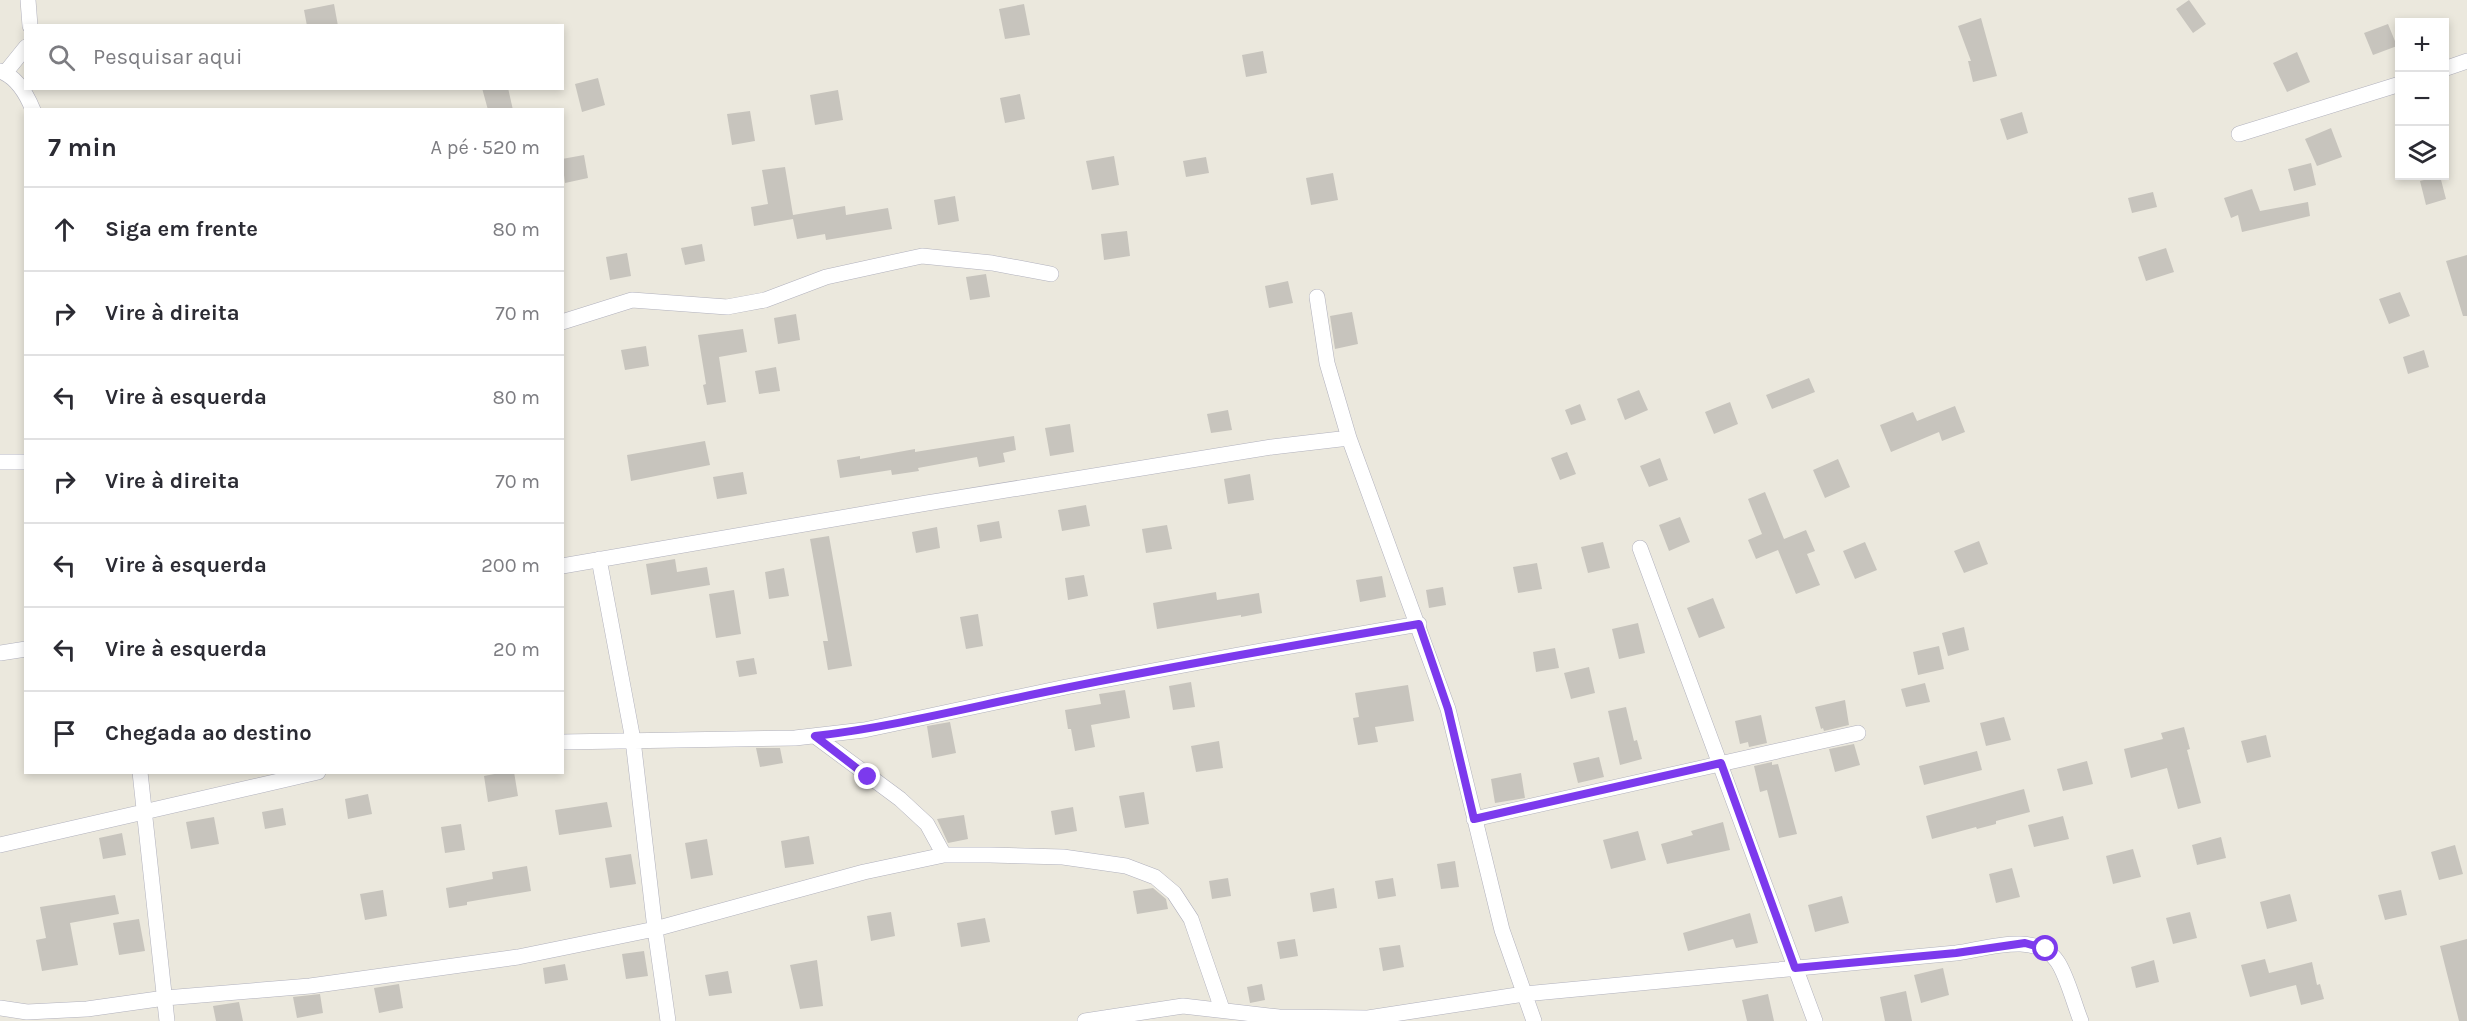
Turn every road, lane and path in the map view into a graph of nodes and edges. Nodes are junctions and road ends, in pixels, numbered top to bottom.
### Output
1 (28, 0) edge
2 (30, 24) edge
3 (24, 49) edge
4 (2467, 61) edge
5 (2449, 68) edge
6 (2, 72) edge
7 (2395, 86) edge
8 (32, 108) edge
9 (2239, 134) dead end
10 (1052, 274) dead end
11 (1317, 297) dead end
12 (564, 321) edge
13 (1349, 438) junction
14 (0, 462) edge
15 (24, 462) edge
16 (1640, 548) dead end
17 (599, 559) junction
18 (564, 566) edge
19 (1419, 624) junction
20 (24, 650) edge
21 (0, 653) edge
22 (1858, 733) dead end
23 (815, 736) junction
24 (633, 740) junction
25 (564, 742) edge
26 (1721, 763) junction
27 (141, 774) edge
28 (309, 774) edge
29 (145, 812) junction
30 (1474, 819) junction
31 (0, 845) edge
32 (944, 855) junction
33 (655, 928) junction
34 (1795, 968) junction
35 (1524, 994) junction
36 (165, 998) junction
37 (0, 1008) edge
38 (1222, 1009) junction
39 (167, 1021) edge
40 (668, 1021) edge
41 (1085, 1021) edge
42 (1534, 1021) edge
43 (1815, 1021) edge
44 (2081, 1021) edge

1 - 2 street
3 - 6 street
4 - 5 street
6 - 8 street
7 - 9 street
10 - 12 street
11 - 13 street
13 - 17 street
13 - 19 street
14 - 15 street
16 - 26 street
17 - 18 street
17 - 24 street
19 - 23 street
19 - 30 street
20 - 21 street
22 - 26 street
23 - 24 street
23 - 32 street
24 - 25 street
24 - 33 street
26 - 30 street
26 - 34 street
27 - 29 street
28 - 29 street
29 - 31 street
29 - 36 street
30 - 35 street
32 - 33 street
32 - 38 street
33 - 36 street
33 - 40 street
34 - 35 street
34 - 43 street
34 - 44 street
35 - 38 street
35 - 42 street
36 - 37 street
36 - 39 street
38 - 41 street

